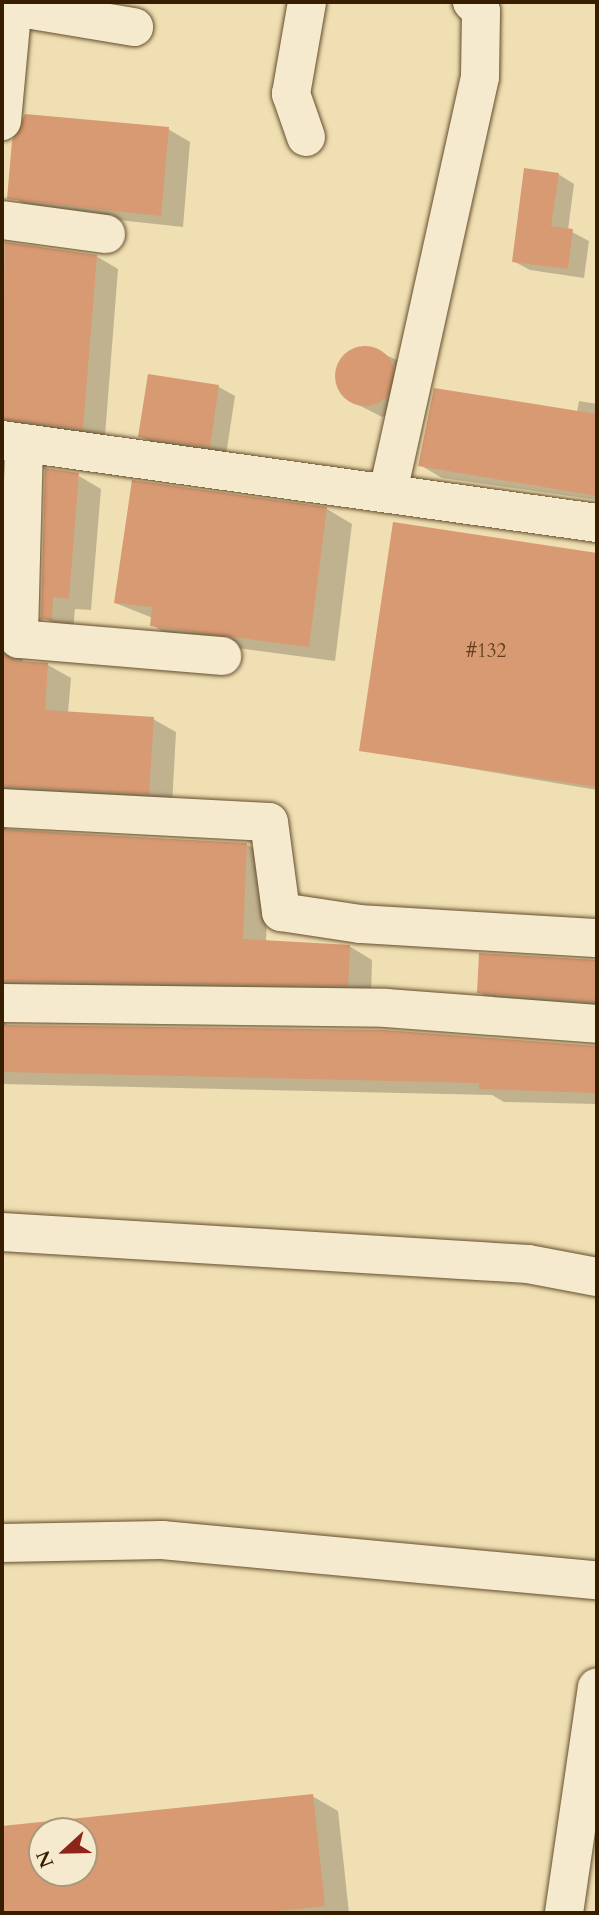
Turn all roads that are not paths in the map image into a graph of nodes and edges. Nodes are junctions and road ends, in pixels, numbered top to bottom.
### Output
1 (307, 2) edge
2 (472, 2) edge
3 (9, 5) edge
4 (134, 26) dead end
5 (2, 121) edge
6 (306, 137) dead end
7 (2, 220) edge
8 (106, 233) dead end
9 (13, 442) edge
10 (388, 492) junction
11 (597, 523) edge
12 (10, 638) edge
13 (222, 656) dead end
14 (2, 808) edge
15 (597, 938) edge
16 (2, 1003) edge
17 (597, 1024) edge
18 (2, 1232) edge
19 (597, 1276) edge
20 (2, 1543) edge
21 (597, 1580) edge
22 (597, 1686) edge
23 (564, 1913) edge

1 - 6 street
2 - 10 street
3 - 4 street
3 - 5 street
7 - 8 street
9 - 10 street
9 - 12 street
10 - 11 street
12 - 13 street
14 - 15 street
16 - 17 street
18 - 19 street
20 - 21 street
22 - 23 street

